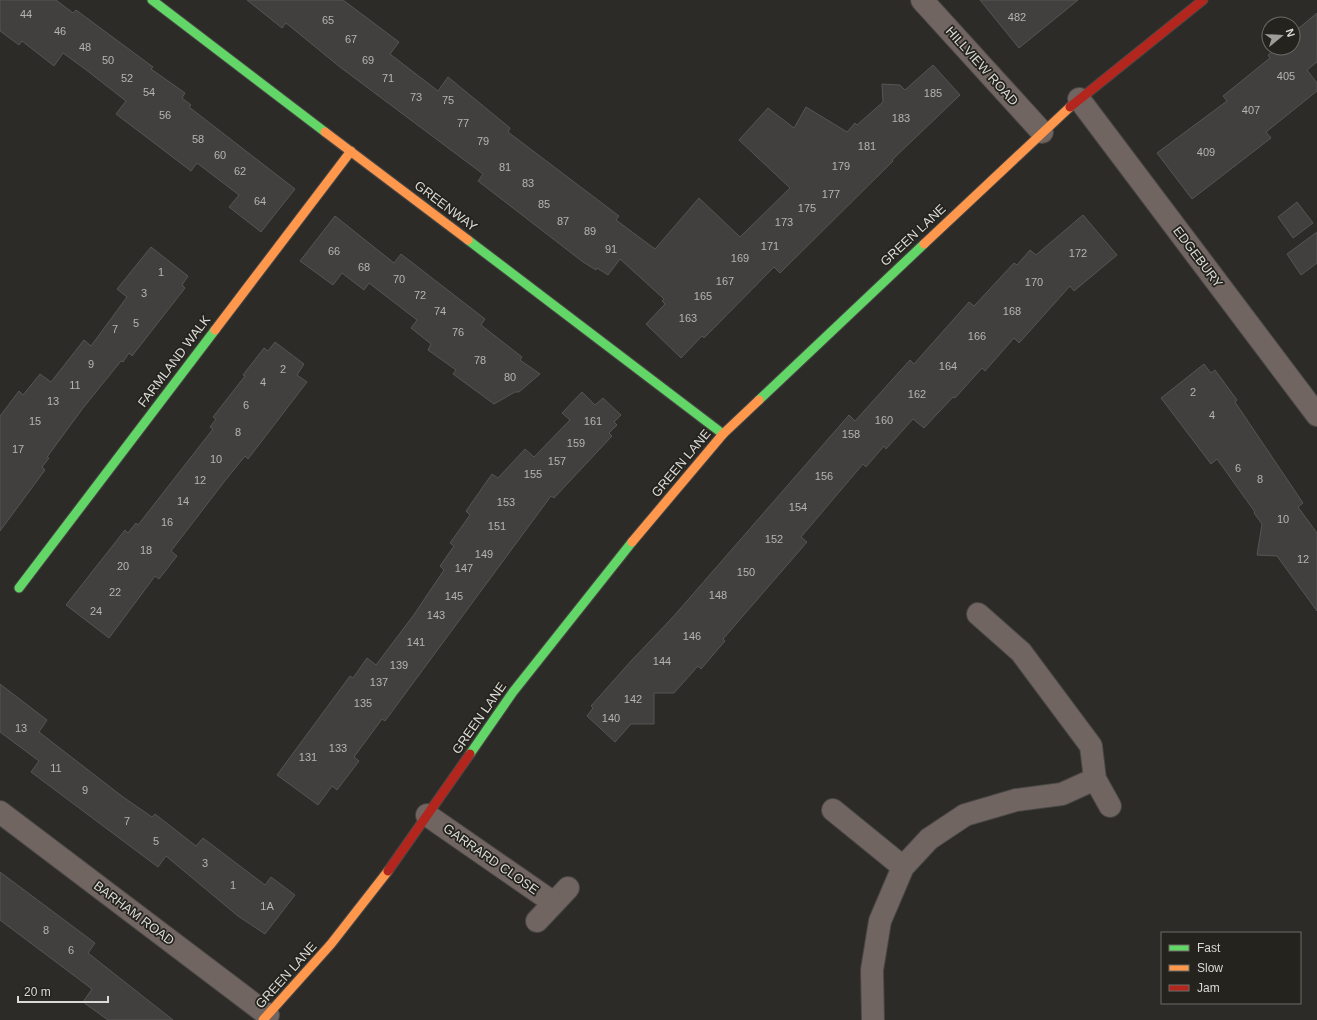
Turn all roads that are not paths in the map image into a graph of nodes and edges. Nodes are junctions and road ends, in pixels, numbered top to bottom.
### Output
1 (152, 0) edge
2 (922, 0) edge
3 (1203, 0) edge
4 (1079, 99) junction
5 (1042, 132) junction
6 (351, 151) junction
7 (1317, 415) edge
8 (723, 434) junction
9 (19, 588) dead end
10 (978, 614) dead end
11 (1095, 779) junction
12 (1110, 806) dead end
13 (833, 810) dead end
14 (0, 812) edge
15 (428, 815) junction
16 (903, 867) junction
17 (537, 921) dead end
18 (265, 1018) edge
19 (873, 1020) edge

1 - 6 main road, GREENWAY
2 - 5 street, HILLVIEW ROAD
3 - 4 main road, GREEN LANE
4 - 5 main road, GREEN LANE
4 - 7 street, EDGEBURY
5 - 8 main road, GREEN LANE
6 - 8 main road, GREENWAY
6 - 9 main road, FARMLAND WALK
8 - 15 main road, GREEN LANE
10 - 11 street
11 - 12 street
11 - 16 street
13 - 16 street
14 - 18 street, BARHAM ROAD
15 - 17 street, GARRARD CLOSE
15 - 18 main road, GREEN LANE
16 - 19 street

